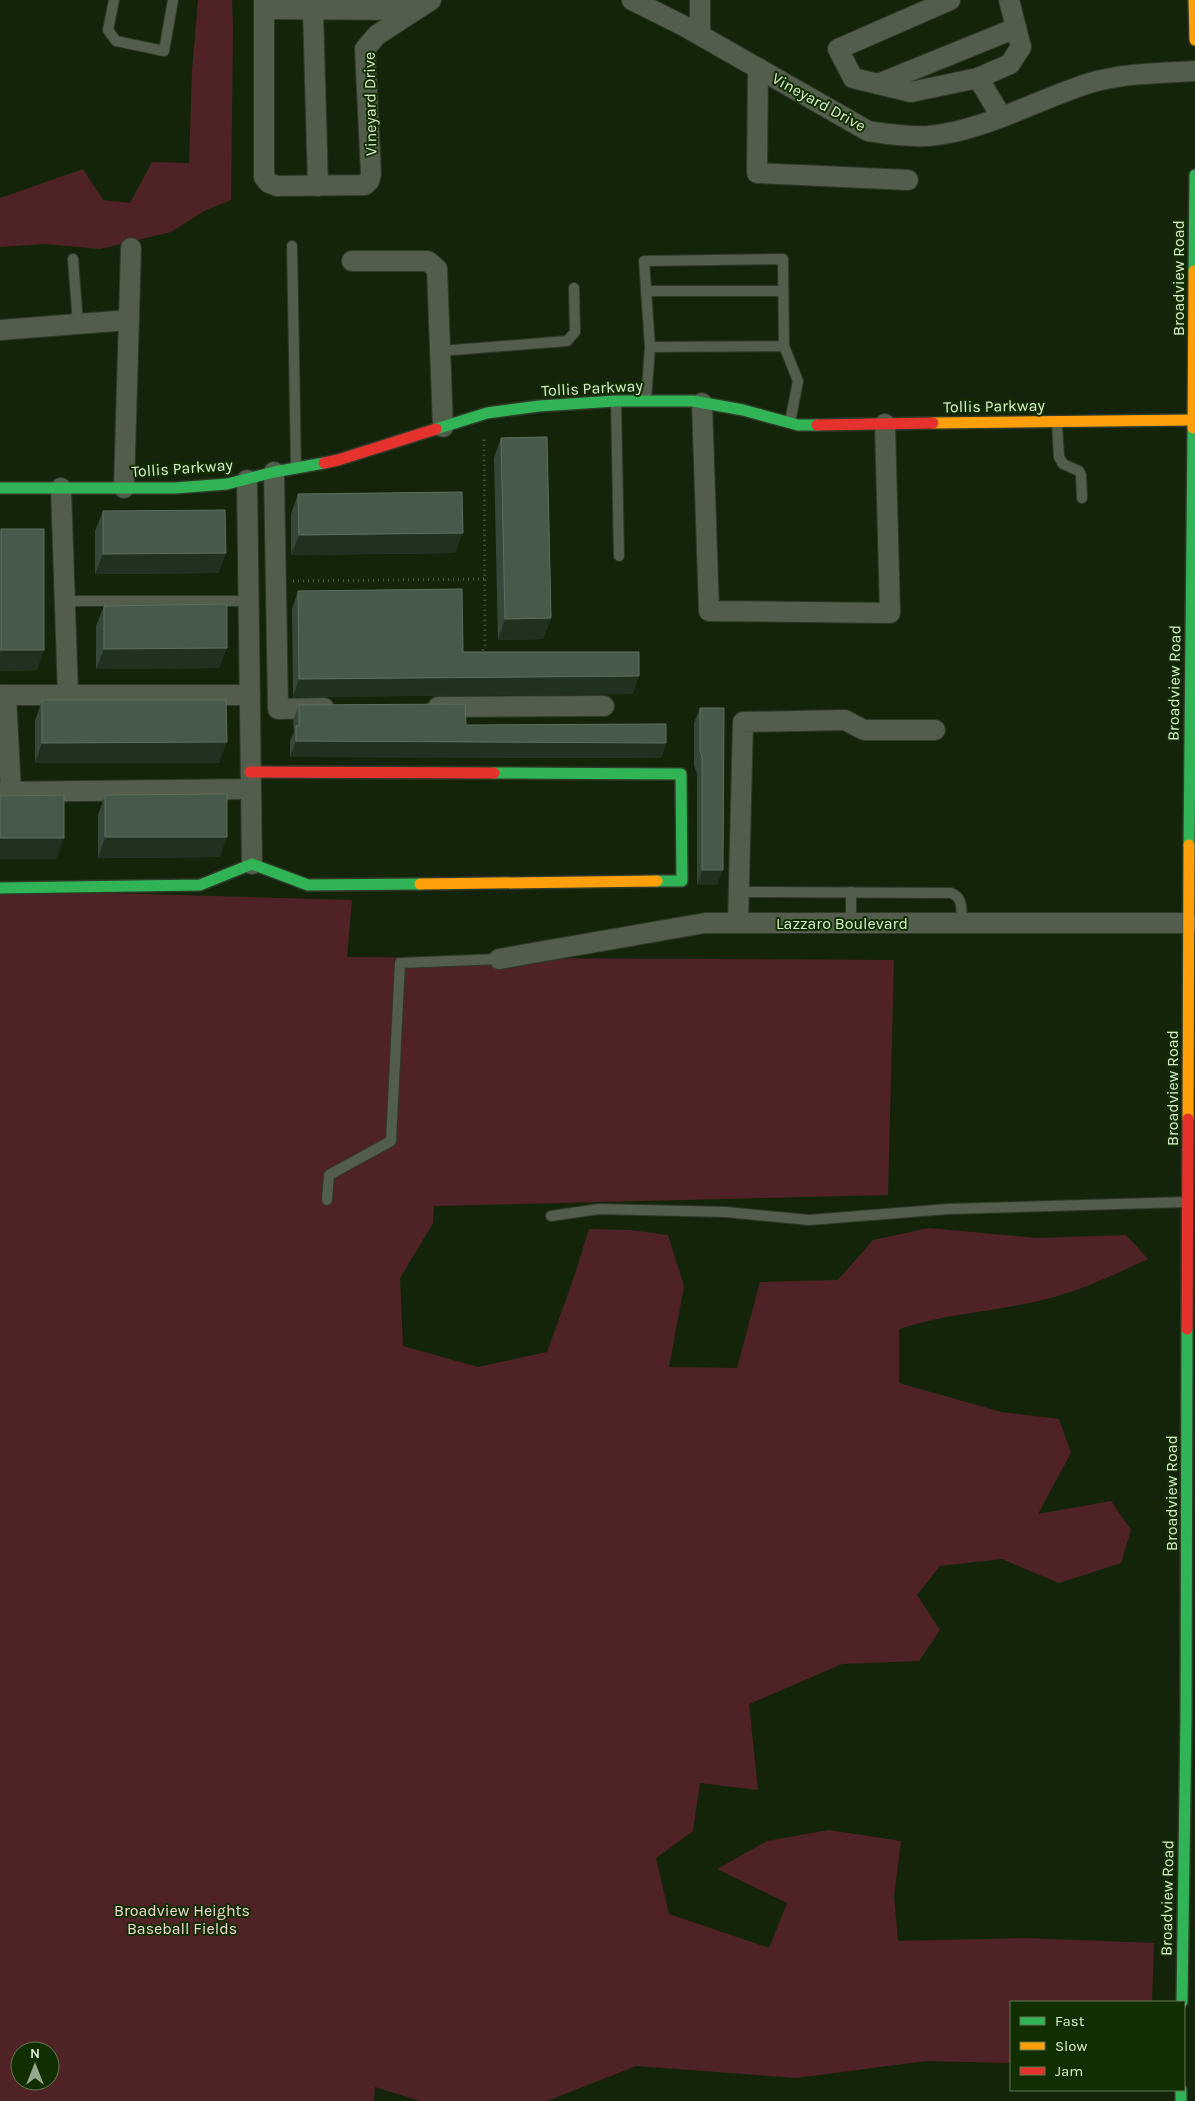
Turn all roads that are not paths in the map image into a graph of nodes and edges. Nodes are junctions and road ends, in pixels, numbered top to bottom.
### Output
1 (114, 0) edge
2 (173, 0) edge
3 (632, 0) edge
4 (700, 0) edge
5 (950, 0) edge
6 (1009, 0) edge
7 (1194, 0) edge
8 (264, 5) edge
9 (423, 5) edge
10 (313, 10) junction
11 (1016, 28) junction
12 (700, 35) junction
13 (1195, 40) edge
14 (758, 68) junction
15 (1195, 71) edge
16 (978, 78) junction
17 (878, 84) junction
18 (1001, 116) junction
19 (1195, 175) edge
20 (908, 180) dead end
21 (318, 186) junction
22 (292, 246) dead end
23 (131, 248) dead end
24 (73, 259) dead end
25 (352, 261) dead end
26 (574, 288) dead end
27 (783, 291) junction
28 (646, 292) junction
29 (129, 320) junction
30 (78, 324) junction
31 (0, 330) edge
32 (784, 346) junction
33 (650, 347) junction
34 (440, 351) junction
35 (616, 401) junction
36 (646, 401) junction
37 (702, 403) junction
38 (1193, 420) junction
39 (1056, 421) junction
40 (790, 423) junction
41 (885, 424) junction
42 (443, 427) junction
43 (296, 468) junction
44 (274, 472) junction
45 (247, 480) junction
46 (0, 488) edge
47 (61, 488) junction
48 (124, 488) junction
49 (1082, 498) dead end
50 (619, 556) dead end
51 (1193, 596) edge
52 (65, 601) junction
53 (248, 601) junction
54 (3, 695) edge
55 (68, 695) junction
56 (250, 695) junction
57 (604, 706) dead end
58 (347, 708) edge
59 (416, 708) edge
60 (935, 730) dead end
61 (250, 781) junction
62 (6, 792) edge
63 (252, 864) junction
64 (0, 888) edge
65 (738, 892) junction
66 (851, 892) junction
67 (738, 923) junction
68 (851, 923) junction
69 (962, 923) junction
70 (1188, 923) junction
71 (499, 959) joint
72 (328, 1200) dead end
73 (1188, 1202) junction
74 (551, 1216) dead end
75 (1182, 2001) edge

1 - 2 lane
3 - 12 street, Vineyard Drive
4 - 12 street
5 - 17 street
6 - 11 street
7 - 13 street
8 - 10 street
8 - 21 street
9 - 10 street
9 - 21 street, Vineyard Drive
10 - 21 street
11 - 16 street
11 - 17 street
12 - 14 street, Vineyard Drive
14 - 18 street, Vineyard Drive
14 - 20 street
15 - 18 street, Vineyard Drive
16 - 17 street
16 - 18 street
19 - 38 street, Broadview Road
22 - 43 lane
23 - 29 street
24 - 30 lane
25 - 34 street
26 - 34 lane
27 - 28 lane
27 - 28 lane
27 - 32 lane
28 - 33 lane
29 - 30 street
29 - 48 street
30 - 31 street
32 - 33 lane
32 - 40 lane
33 - 36 lane
34 - 42 street
35 - 36 street, Tollis Parkway
35 - 42 street, Tollis Parkway
35 - 50 lane
36 - 37 street, Tollis Parkway
37 - 40 street, Tollis Parkway
37 - 41 street
38 - 39 street, Tollis Parkway
38 - 51 street, Broadview Road
39 - 41 street, Tollis Parkway
39 - 49 lane
40 - 41 street, Tollis Parkway
42 - 43 street, Tollis Parkway
43 - 44 street, Tollis Parkway
44 - 45 street, Tollis Parkway
44 - 58 street
45 - 48 street, Tollis Parkway
45 - 53 street
46 - 47 street, Tollis Parkway
47 - 48 street, Tollis Parkway
47 - 52 street
51 - 70 street, Broadview Road
52 - 53 lane
52 - 55 street
53 - 56 street
54 - 55 street
54 - 62 street
55 - 56 street
56 - 61 street
57 - 59 street
60 - 65 street
61 - 62 street
61 - 63 street
61 - 63 street
63 - 64 street
65 - 66 lane
65 - 67 street
66 - 68 lane
66 - 69 lane
67 - 68 street, Lazzaro Boulevard
67 - 71 street, Lazzaro Boulevard
68 - 69 street, Lazzaro Boulevard
69 - 70 street, Lazzaro Boulevard
70 - 73 street, Broadview Road
71 - 72 lane
73 - 74 lane
73 - 75 street, Broadview Road

